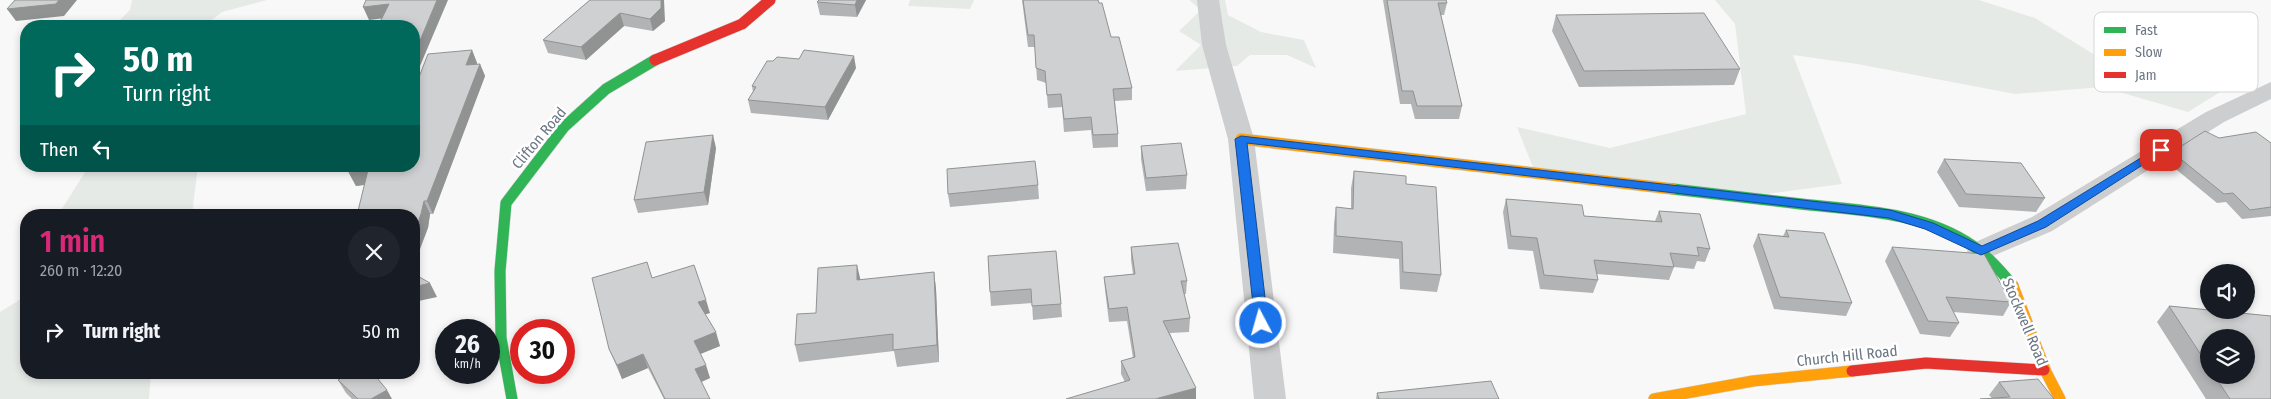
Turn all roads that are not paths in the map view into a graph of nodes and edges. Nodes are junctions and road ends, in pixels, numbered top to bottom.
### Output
1 (770, 0) edge
2 (1208, 0) edge
3 (2271, 89) edge
4 (1241, 139) junction
5 (1981, 251) junction
6 (2044, 370) junction
7 (512, 399) edge
8 (1270, 399) edge
9 (1654, 399) edge
10 (2060, 399) edge

1 - 7 street, Clifton Road
2 - 4 street
3 - 5 street
4 - 5 street, Stockwell Road
4 - 8 street
5 - 6 street, Stockwell Road
6 - 9 street, Church Hill Road
6 - 10 street, Stockwell Road

